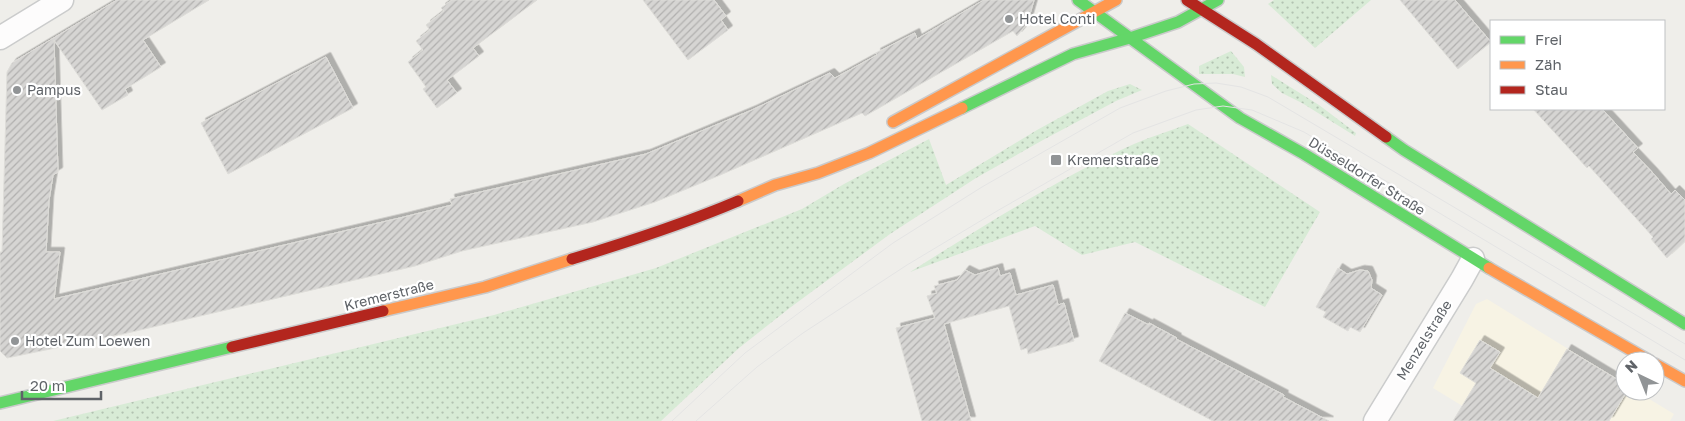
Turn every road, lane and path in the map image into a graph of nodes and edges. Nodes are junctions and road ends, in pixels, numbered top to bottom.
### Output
1 (62, 0) edge
2 (1078, 0) edge
3 (1116, 0) edge
4 (1187, 0) edge
5 (1218, 0) edge
6 (1202, 10) junction
7 (1093, 12) junction
8 (0, 38) edge
9 (1130, 38) junction
10 (880, 129) dead end
11 (813, 162) dead end
12 (775, 185) junction
13 (1472, 259) junction
14 (1682, 317) edge
15 (1633, 351) edge
16 (1665, 370) edge
17 (1685, 381) edge
18 (0, 403) edge
19 (1375, 421) edge

1 - 8 street
2 - 7 main road, Düsseldorfer Straße
3 - 7 main road
4 - 6 main road
5 - 6 main road, Kremerstraße
6 - 9 main road, Kremerstraße
6 - 14 main road
7 - 9 main road, Düsseldorfer Straße
7 - 10 main road
9 - 12 main road, Kremerstraße
9 - 13 main road, Düsseldorfer Straße
11 - 12 main road, Kremerstraße
12 - 18 main road, Kremerstraße
13 - 15 main road, Düsseldorfer Straße
13 - 19 street, Menzelstraße
16 - 17 main road

